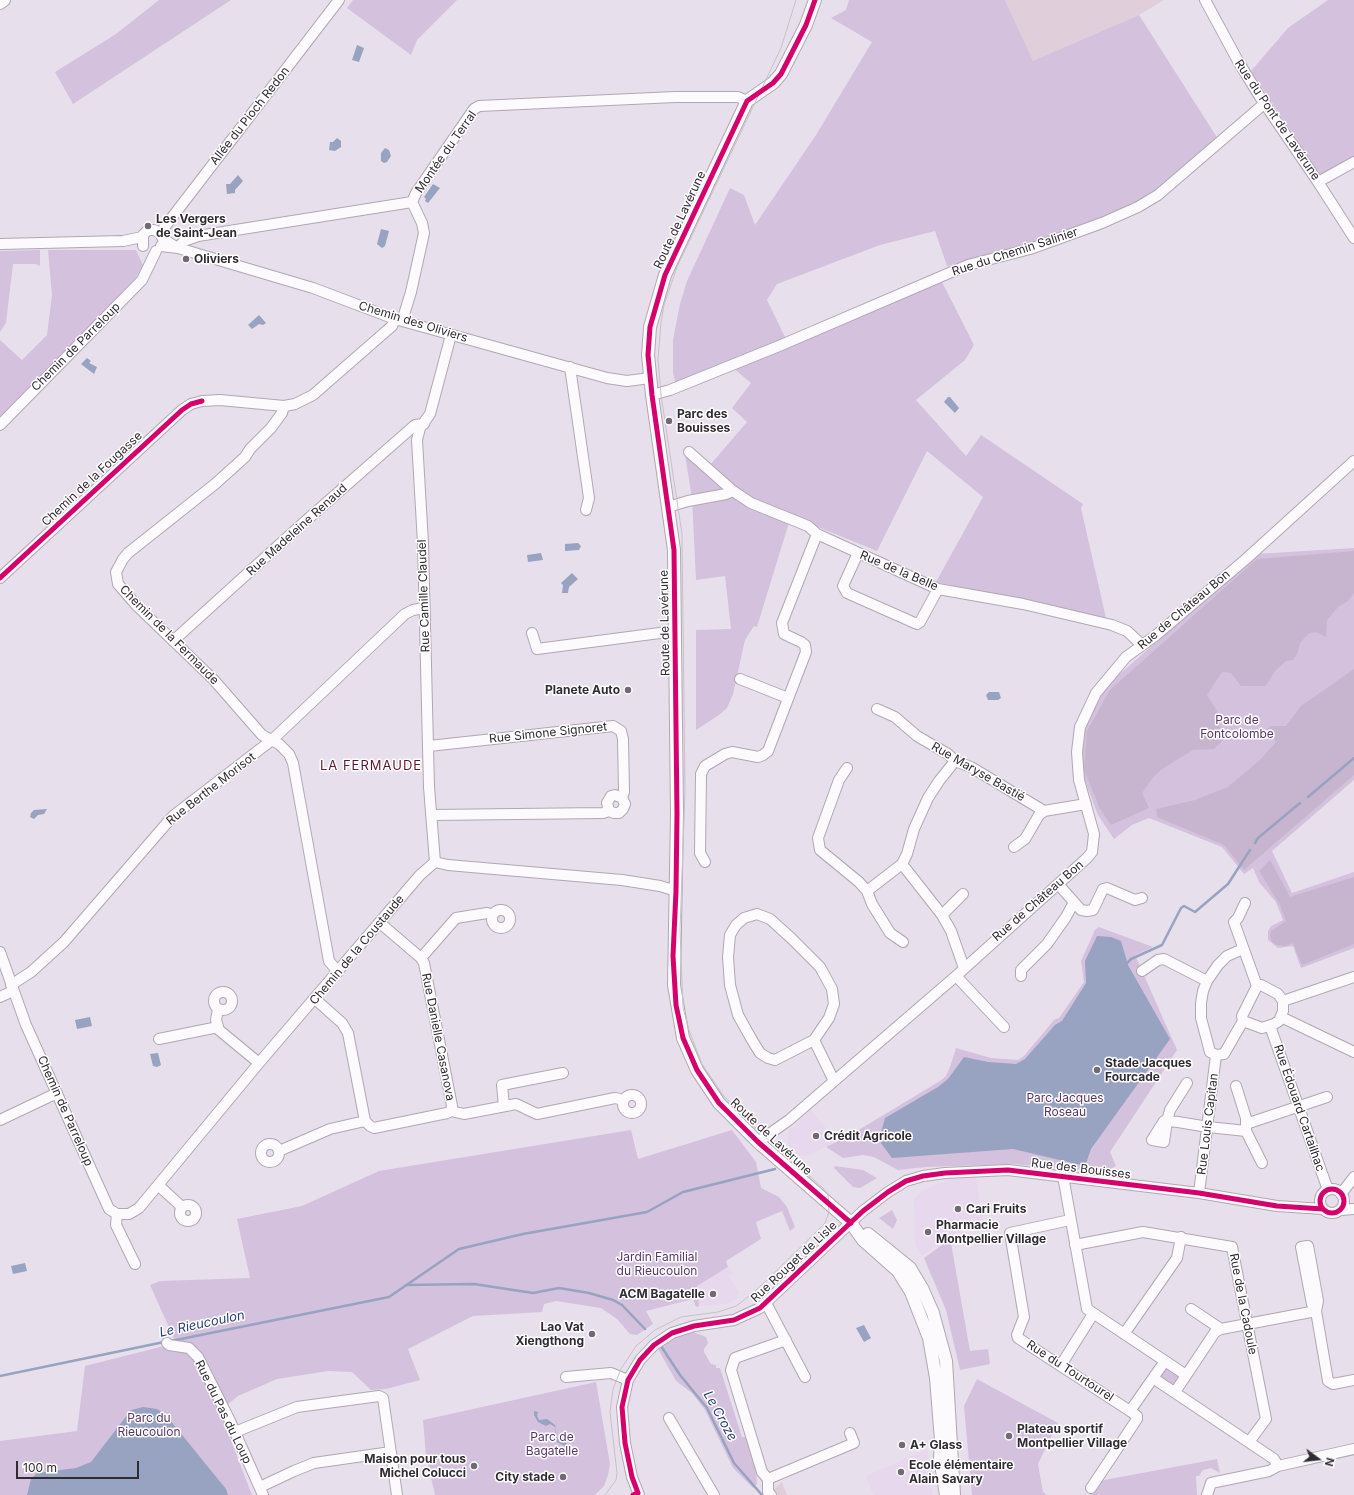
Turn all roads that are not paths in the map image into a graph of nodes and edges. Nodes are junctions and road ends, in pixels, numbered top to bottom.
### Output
1 (4, 0) edge
2 (339, 0) edge
3 (815, 0) edge
4 (1205, 0) edge
5 (0, 3) edge
6 (747, 101) junction
7 (1265, 103) junction
8 (1354, 162) edge
9 (1318, 182) junction
10 (412, 202) junction
11 (1354, 238) edge
12 (153, 243) junction
13 (0, 244) edge
14 (178, 248) junction
15 (399, 320) junction
16 (451, 335) junction
17 (570, 368) junction
18 (650, 378) junction
19 (652, 395) junction
20 (284, 406) junction
21 (424, 424) junction
22 (0, 425) edge
23 (689, 452) dead end
24 (1354, 461) edge
25 (733, 491) junction
26 (668, 507) junction
27 (586, 510) dead end
28 (818, 534) junction
29 (858, 553) junction
30 (0, 578) edge
31 (938, 589) junction
32 (424, 608) junction
33 (675, 631) junction
34 (532, 633) dead end
35 (173, 642) junction
36 (1142, 645) junction
37 (740, 679) dead end
38 (788, 698) junction
39 (877, 709) dead end
40 (272, 740) junction
41 (429, 746) junction
42 (955, 761) junction
43 (847, 768) dead end
44 (1086, 804) junction
45 (1044, 811) junction
46 (431, 815) junction
47 (1014, 847) dead end
48 (435, 862) junction
49 (705, 862) dead end
50 (902, 864) junction
51 (1058, 884) junction
52 (676, 891) junction
53 (867, 891) junction
54 (963, 894) dead end
55 (1142, 898) dead end
56 (1074, 902) junction
57 (1245, 903) dead end
58 (493, 915) dead end
59 (942, 915) junction
60 (380, 923) junction
61 (902, 942) dead end
62 (1243, 949) junction
63 (0, 952) edge
64 (421, 958) junction
65 (964, 968) junction
66 (1142, 971) dead end
67 (338, 972) junction
68 (956, 976) junction
69 (1021, 976) dead end
70 (1354, 977) edge
71 (1207, 980) junction
72 (1257, 986) junction
73 (12, 988) junction
74 (0, 997) edge
75 (315, 999) junction
76 (1283, 1001) junction
77 (218, 1009) dead end
78 (1282, 1017) junction
79 (1243, 1021) junction
80 (1270, 1026) junction
81 (218, 1027) junction
82 (1004, 1027) dead end
83 (159, 1039) dead end
84 (814, 1040) junction
85 (1354, 1052) edge
86 (1216, 1055) junction
87 (259, 1063) junction
88 (563, 1073) dead end
89 (834, 1081) junction
90 (1187, 1083) dead end
91 (1236, 1086) dead end
92 (57, 1093) junction
93 (1327, 1097) dead end
94 (624, 1100) dead end
95 (504, 1106) junction
96 (1299, 1107) junction
97 (451, 1110) junction
98 (0, 1120) edge
99 (365, 1121) junction
100 (1208, 1126) junction
101 (1246, 1127) junction
102 (758, 1142) junction
103 (279, 1151) dead end
104 (1262, 1164) dead end
105 (1063, 1176) junction
106 (1354, 1177) edge
107 (158, 1186) junction
108 (1199, 1193) junction
109 (1324, 1193) junction
110 (1342, 1196) junction
111 (182, 1207) dead end
112 (1308, 1207) junction
113 (1354, 1208) edge
114 (1323, 1209) junction
115 (1340, 1210) junction
116 (117, 1214) junction
117 (1070, 1220) junction
118 (851, 1223) junction
119 (1181, 1237) junction
120 (1075, 1245) junction
121 (135, 1264) dead end
122 (766, 1303) junction
123 (1191, 1309) dead end
124 (1316, 1311) junction
125 (1093, 1314) junction
126 (1247, 1325) junction
127 (1221, 1329) junction
128 (1124, 1334) junction
129 (786, 1340) junction
130 (168, 1344) dead end
131 (1165, 1361) junction
132 (1061, 1365) junction
133 (1186, 1375) junction
134 (566, 1377) dead end
135 (805, 1377) dead end
136 (1153, 1378) junction
137 (628, 1380) junction
138 (1354, 1380) edge
139 (1174, 1392) junction
140 (1130, 1411) junction
141 (669, 1418) dead end
142 (234, 1432) junction
143 (850, 1433) dead end
144 (1249, 1442) junction
145 (1354, 1450) edge
146 (391, 1452) junction
147 (1278, 1466) junction
148 (768, 1479) junction
149 (1091, 1488) dead end
150 (262, 1491) edge
151 (636, 1494) edge
152 (397, 1495) edge
153 (714, 1495) edge
154 (771, 1495) edge
155 (946, 1495) edge
156 (954, 1495) edge
157 (1207, 1495) edge

1 - 5 main road
2 - 12 street, Allée du Pioch Redon
3 - 6 main road
4 - 7 street, Rue du Pont de Lavérune
6 - 10 street, Montée du Terral
6 - 18 main road, Route de Lavérune
7 - 9 street, Rue du Pont de Lavérune
7 - 19 street, Rue du Chemin Salinier
8 - 9 street
9 - 11 street, Rue du Pont de Lavérune
10 - 14 street, Montée du Terral
10 - 15 street
12 - 13 street
12 - 14 street, Chemin des Oliviers
12 - 22 street, Chemin de Parreloup
14 - 15 street, Chemin des Oliviers
15 - 16 street, Chemin des Oliviers
15 - 20 street
16 - 17 street, Chemin des Oliviers
16 - 21 street, Rue Camille Claudel
17 - 18 street, Chemin des Oliviers
17 - 27 street
18 - 19 main road, Route de Lavérune
19 - 26 main road, Route de Lavérune
20 - 30 street, Chemin de la Fougasse
20 - 35 street, Chemin de la Fermaude
21 - 32 street, Rue Camille Claudel
21 - 35 street, Rue Madeleine Renaud
23 - 25 street, Rue de la Belle
24 - 36 street, Rue de Château Bon
25 - 26 street
25 - 28 street, Rue de la Belle
26 - 33 main road, Route de Lavérune
28 - 29 street, Rue de la Belle
28 - 38 street
29 - 31 street, Rue de la Belle
29 - 31 street
31 - 36 street, Rue de la Belle
32 - 40 street, Rue Berthe Morisot
32 - 41 street, Rue Camille Claudel
33 - 34 street
33 - 52 main road, Route de Lavérune
35 - 40 street, Chemin de la Fermaude
36 - 44 street, Rue de Château Bon
37 - 38 street
38 - 49 street
39 - 42 street, Rue Maryse Bastié
40 - 67 street, Chemin de la Fermaude
40 - 73 street, Rue Berthe Morisot
41 - 46 street, Rue Camille Claudel
41 - 46 street, Rue Simone Signoret
42 - 45 street, Rue Maryse Bastié
42 - 50 street
43 - 53 street
44 - 45 street
44 - 51 street, Rue de Château Bon
45 - 47 street
46 - 48 street, Rue Camille Claudel
48 - 52 street
48 - 60 street, Chemin de la Coustaude
50 - 53 street
50 - 59 street
51 - 56 street
51 - 65 street, Rue de Château Bon
52 - 102 main road, Route de Lavérune
53 - 61 street
54 - 59 street
55 - 56 street
56 - 69 street
57 - 62 street
58 - 64 street
59 - 65 street
60 - 64 street, Rue Danielle Casanova
60 - 67 street, Chemin de la Coustaude
62 - 71 street
62 - 72 street
63 - 73 street, Chemin de Parreloup
64 - 97 street, Rue Danielle Casanova
65 - 68 street, Rue de Château Bon
66 - 71 street
67 - 75 street, Chemin de la Coustaude
68 - 82 street
68 - 89 street, Rue de Château Bon
70 - 76 street
71 - 86 street
72 - 76 street
72 - 79 street
73 - 74 street, Rue Berthe Morisot
73 - 92 street, Chemin de Parreloup
75 - 87 street, Chemin de la Coustaude
75 - 99 street
76 - 78 street
77 - 81 street
78 - 80 street
78 - 85 street
79 - 80 street
79 - 86 street
80 - 96 street, Rue Édouard Cartailhac
81 - 83 street
81 - 87 street
84 - 84 street
84 - 89 street
86 - 100 street, Rue Louis Capitan
87 - 107 street, Chemin de la Coustaude
88 - 95 street
89 - 102 street, Rue de Château Bon
90 - 100 street
91 - 101 street
92 - 98 street
92 - 116 street, Chemin de Parreloup
93 - 96 street
94 - 95 street
95 - 97 street
96 - 101 street
96 - 109 street, Rue Édouard Cartailhac
97 - 99 street, Rue Danielle Casanova
99 - 103 street
100 - 101 street
100 - 108 street, Rue Louis Capitan
101 - 104 street
102 - 118 main road, Route de Lavérune
105 - 108 street, Rue des Bouisses
105 - 117 street
105 - 118 street, Rue des Bouisses
106 - 110 street
107 - 111 street
107 - 116 street, Chemin de la Coustaude
108 - 112 street, Rue des Bouisses
109 - 110 street
109 - 112 street
109 - 114 street
110 - 113 street
110 - 115 street
112 - 114 street, Rue des Bouisses
113 - 115 street
114 - 115 street
116 - 121 street
117 - 120 street
117 - 132 street, Rue du Tourtourel
118 - 122 street, Rue Rouget de Lisle
118 - 155 main road, Route de Lavérune
118 - 156 main road, Route de Lavérune
119 - 120 street, Rue de la Cadoule
119 - 126 street, Rue de la Cadoule
119 - 128 street
120 - 125 street
122 - 129 street
122 - 137 street, Rue Rouget de Lisle
123 - 127 street
124 - 124 street
124 - 126 street
124 - 138 street
125 - 128 street
125 - 132 street
126 - 127 street
126 - 144 street, Rue de la Cadoule
127 - 133 street
128 - 131 street
129 - 135 street
129 - 148 street
130 - 142 street, Rue du Pas du Loup
131 - 133 street
131 - 136 street
132 - 140 street, Rue du Tourtourel
133 - 139 street
134 - 137 street
136 - 139 street
136 - 140 street
137 - 151 street, Rue Rouget de Lisle
139 - 144 street
140 - 149 street
141 - 153 street
142 - 146 street
142 - 150 street, Rue du Pas du Loup
143 - 148 street
144 - 147 street
145 - 147 street
146 - 150 street
146 - 152 street
147 - 157 street
148 - 154 street

